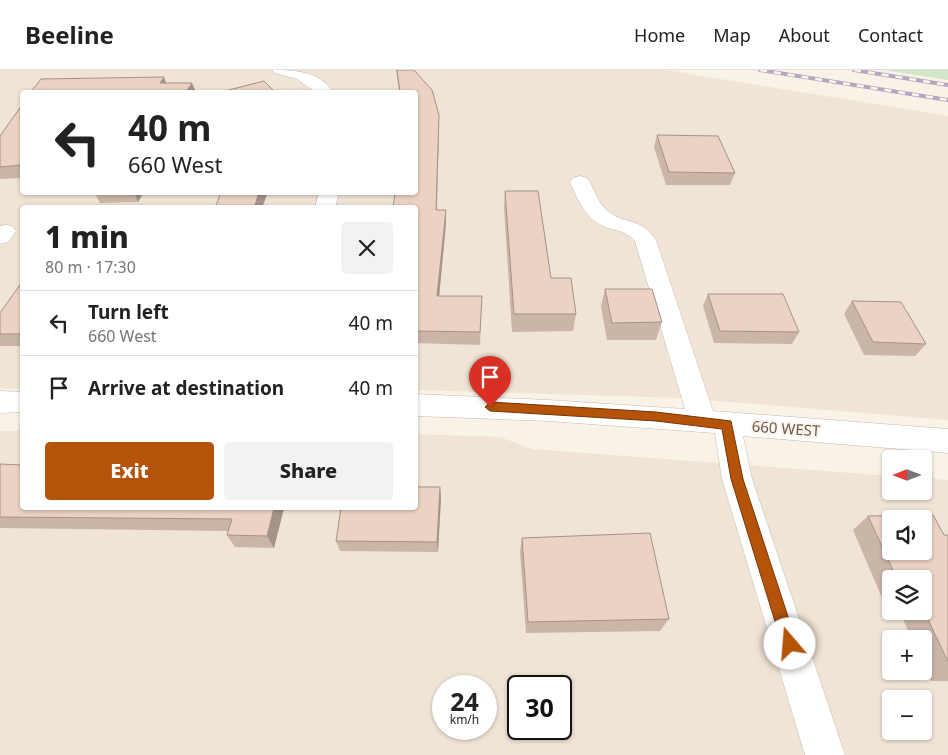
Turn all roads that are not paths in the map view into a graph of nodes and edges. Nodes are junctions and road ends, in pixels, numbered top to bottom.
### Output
1 (280, 70) edge
2 (322, 90) edge
3 (580, 182) dead end
4 (0, 402) edge
5 (20, 402) edge
6 (418, 405) edge
7 (715, 423) junction
8 (948, 441) edge
9 (825, 755) edge

1 - 2 street
3 - 7 street
4 - 5 street
6 - 7 street, 660 WEST
7 - 8 street, 660 WEST
7 - 9 street

